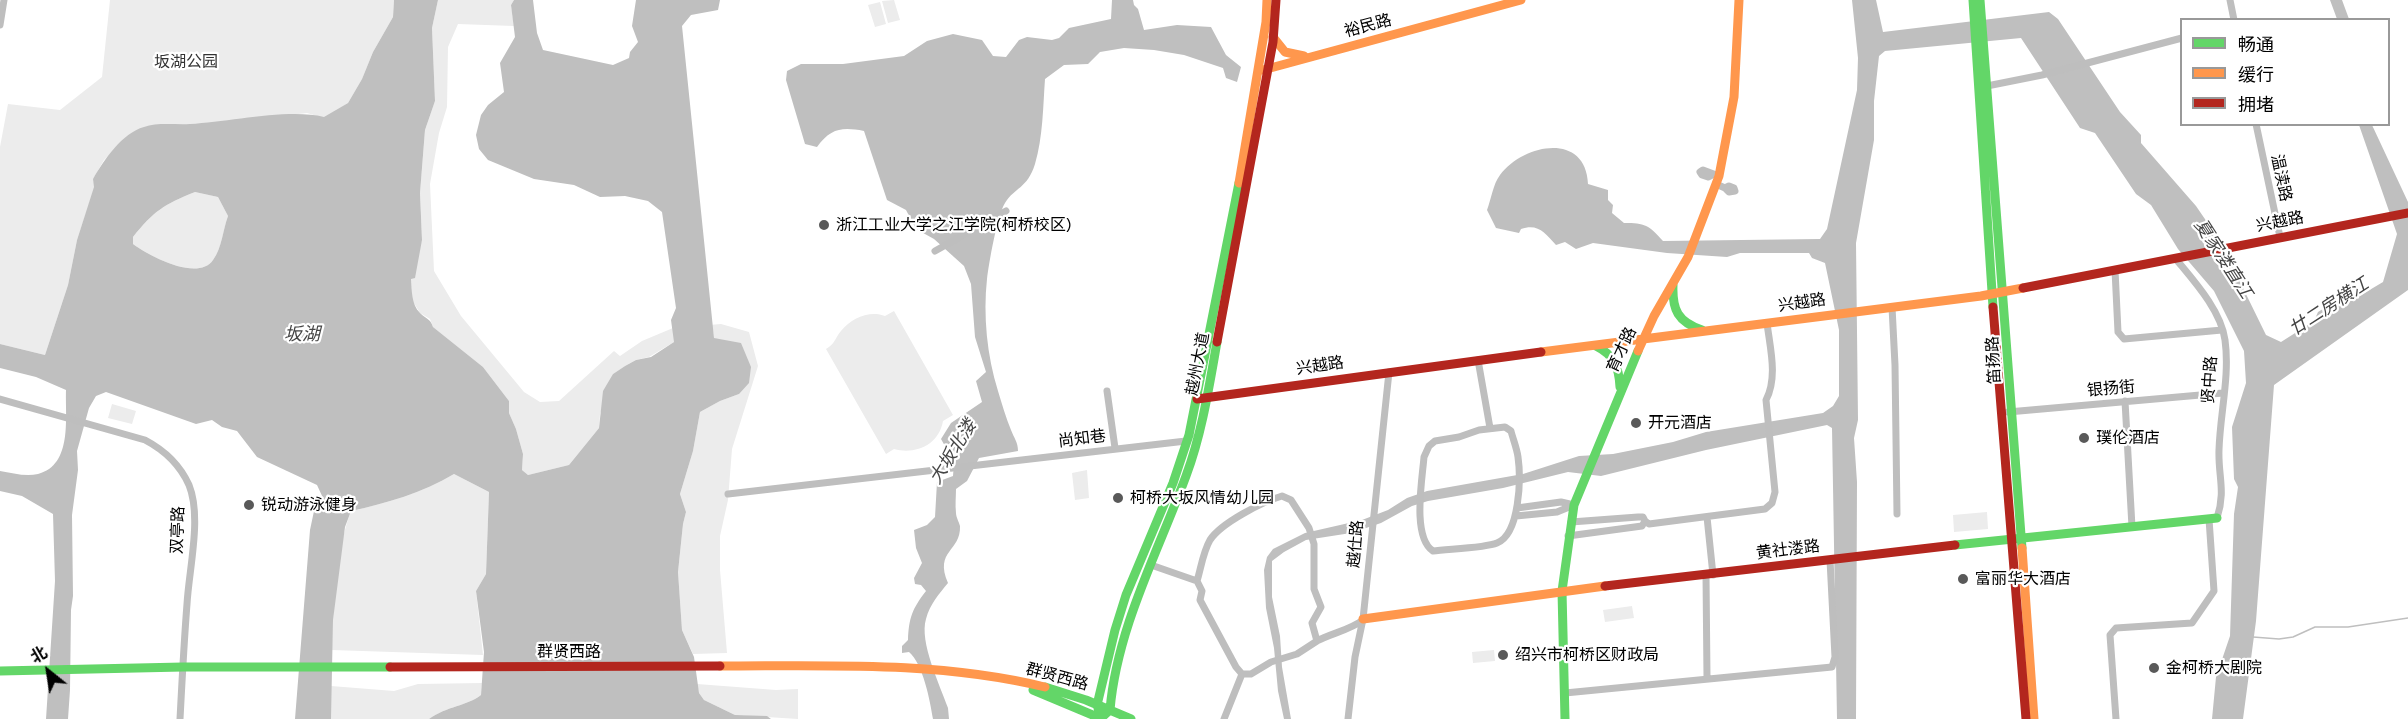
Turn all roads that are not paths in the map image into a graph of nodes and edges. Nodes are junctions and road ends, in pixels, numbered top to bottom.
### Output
1 (4, 0) edge
2 (1267, 0) edge
3 (1276, 0) edge
4 (1521, 0) edge
5 (1739, 0) edge
6 (1973, 0) edge
7 (2230, 0) edge
8 (1979, 7) edge
9 (2234, 18) edge
10 (0, 25) edge
11 (1273, 37) junction
12 (2180, 38) edge
13 (1980, 44) junction
14 (1319, 56) junction
15 (1263, 70) junction
16 (1987, 86) junction
17 (2256, 126) edge
18 (1006, 211) dead end
19 (2408, 213) edge
20 (2280, 237) junction
21 (935, 250) dead end
22 (2177, 257) junction
23 (2115, 270) junction
24 (1674, 282) junction
25 (2005, 292) junction
26 (1992, 294) junction
27 (1892, 307) junction
28 (1767, 323) junction
29 (2222, 330) junction
30 (1707, 331) junction
31 (1643, 339) junction
32 (1594, 345) junction
33 (1478, 360) junction
34 (1389, 372) junction
35 (1620, 390) junction
36 (1107, 391) dead end
37 (2223, 393) junction
38 (1202, 398) junction
39 (0, 399) edge
40 (2125, 401) junction
41 (2007, 412) junction
42 (1490, 428) junction
43 (1186, 441) junction
44 (1115, 448) junction
45 (728, 494) dead end
46 (1574, 505) junction
47 (1517, 508) junction
48 (1897, 514) dead end
49 (1516, 516) junction
50 (1707, 517) junction
51 (2213, 519) junction
52 (1646, 521) junction
53 (1571, 522) junction
54 (2132, 527) junction
55 (1568, 536) junction
56 (2012, 538) junction
57 (2022, 538) junction
58 (1832, 560) junction
59 (1151, 565) junction
60 (1709, 575) junction
61 (1197, 581) junction
62 (1562, 591) junction
63 (1363, 620) junction
64 (1317, 641) junction
65 (0, 670) edge
66 (182, 671) junction
67 (49, 672) junction
68 (938, 673) junction
69 (1242, 674) junction
70 (0, 677) edge
71 (1707, 678) junction
72 (1565, 693) junction
73 (1097, 705) junction
74 (1110, 710) junction
75 (180, 719) edge
76 (1101, 719) edge
77 (1131, 719) edge
78 (1224, 719) edge
79 (1348, 719) edge
80 (1566, 719) edge
81 (2026, 719) edge
82 (2034, 719) edge
83 (2115, 719) edge

1 - 10 street
2 - 15 street, 越州大道
3 - 11 street, 越州大道
4 - 14 street, 裕民路
5 - 24 street, 育才路
6 - 8 street, 笛扬路
7 - 9 street
8 - 13 street, 笛扬路
11 - 14 street
11 - 15 street, 越州大道
12 - 16 street
13 - 16 street, 笛扬路
13 - 26 street, 笛扬路
14 - 15 street, 裕民路
15 - 38 street, 越州大道
16 - 25 street, 笛扬路
17 - 20 street, 温渎路
18 - 21 street
19 - 20 street, 兴越路
20 - 22 street, 兴越路
22 - 23 street, 兴越路
22 - 29 street, 贤中路
23 - 25 street, 兴越路
23 - 29 street
24 - 30 street
24 - 31 street, 育才路
25 - 26 street, 兴越路
25 - 41 street, 笛扬路
26 - 27 street, 兴越路
26 - 41 street, 笛扬路
27 - 28 street, 兴越路
27 - 48 street
28 - 30 street, 兴越路
28 - 50 street
29 - 37 street, 贤中路
30 - 31 street, 兴越路
31 - 32 street, 兴越路
31 - 35 street, 育才路
32 - 33 street, 兴越路
32 - 35 street
33 - 34 street, 兴越路
33 - 42 street
34 - 38 street, 兴越路
34 - 63 street, 越仕路
35 - 46 street, 育才路
36 - 44 street
37 - 40 street, 银扬街
37 - 51 street, 贤中路
38 - 43 street, 越州大道
38 - 59 street, 越州大道
39 - 66 street, 双亭路
40 - 41 street, 银扬街
40 - 54 street
41 - 56 street, 笛扬路
41 - 57 street, 笛扬路
42 - 47 street
42 - 49 street
43 - 44 street, 尚知巷
43 - 73 street, 越州大道
44 - 45 street, 尚知巷
46 - 47 street
46 - 49 street
46 - 53 street, 育才路
47 - 49 street
50 - 52 street
50 - 60 street
51 - 54 street, 黄社溇路
51 - 83 street, 贤中路
52 - 53 street
52 - 55 street
53 - 55 street, 育才路
54 - 57 street, 黄社溇路
55 - 62 street, 育才路
56 - 57 street, 黄社溇路
56 - 58 street, 黄社溇路
56 - 81 street, 笛扬路
57 - 82 street, 笛扬路
58 - 60 street, 黄社溇路
58 - 71 street
59 - 61 street
59 - 74 street, 越州大道
60 - 62 street, 黄社溇路
60 - 71 street
61 - 64 street
61 - 69 street
62 - 63 street, 黄社溇路
62 - 72 street, 育才路
63 - 64 street
63 - 79 street, 越仕路
64 - 69 street
65 - 67 street, 群贤西路
66 - 67 street, 群贤西路
66 - 68 street, 群贤西路
66 - 75 street, 双亭路
67 - 70 street, 群贤西路
68 - 73 street, 群贤西路
68 - 76 street, 群贤西路
69 - 78 street
71 - 72 street
72 - 80 street, 育才路
73 - 74 street, 群贤西路
73 - 76 street
74 - 76 street
74 - 77 street, 群贤西路

